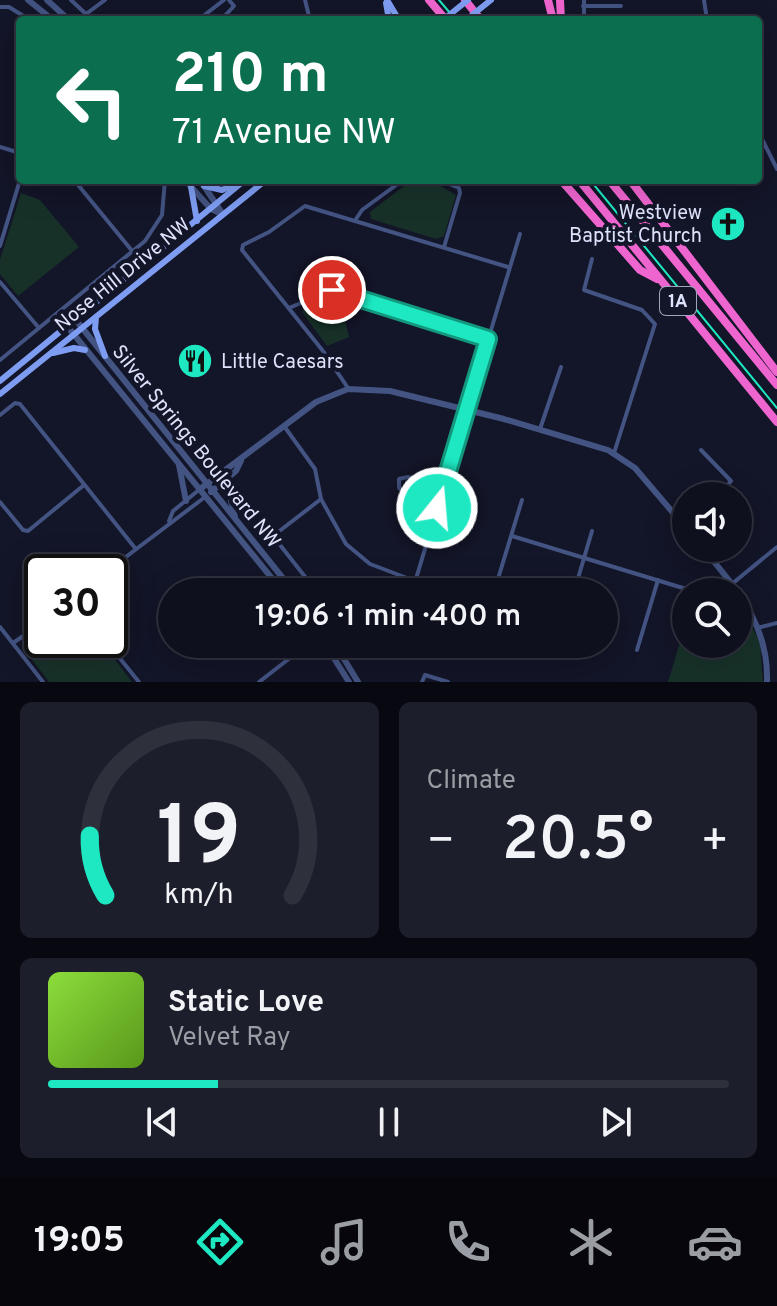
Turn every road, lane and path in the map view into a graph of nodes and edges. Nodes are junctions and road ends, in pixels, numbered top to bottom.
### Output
1 (28, 0) edge
2 (47, 0) edge
3 (71, 0) edge
4 (105, 0) edge
5 (226, 0) edge
6 (467, 0) edge
7 (491, 0) edge
8 (584, 3) edge
9 (621, 6) dead end
10 (0, 7) edge
11 (86, 14) joint
12 (24, 16) edge
13 (48, 16) edge
14 (65, 16) edge
15 (204, 16) edge
16 (225, 16) edge
17 (449, 16) edge
18 (471, 16) edge
19 (762, 139) edge
20 (777, 169) edge
21 (19, 184) edge
22 (77, 184) edge
23 (165, 184) edge
24 (188, 184) edge
25 (203, 184) edge
26 (205, 184) edge
27 (235, 184) edge
28 (240, 184) edge
29 (261, 184) edge
30 (398, 184) edge
31 (450, 184) edge
32 (565, 184) edge
33 (582, 184) edge
34 (612, 184) edge
35 (633, 184) edge
36 (191, 187) junction
37 (218, 204) junction
38 (211, 209) junction
39 (222, 214) junction
40 (355, 220) junction
41 (197, 221) junction
42 (520, 234) dead end
43 (0, 246) edge
44 (444, 247) junction
45 (133, 252) junction
46 (592, 259) dead end
47 (508, 267) junction
48 (0, 282) edge
49 (663, 282) junction
50 (289, 308) junction
51 (96, 316) junction
52 (75, 319) junction
53 (67, 326) junction
54 (81, 327) junction
55 (39, 328) junction
56 (73, 334) junction
57 (488, 339) junction
58 (85, 350) junction
59 (49, 354) junction
60 (105, 356) junction
61 (0, 360) edge
62 (561, 367) dead end
63 (777, 372) edge
64 (0, 381) edge
65 (777, 385) edge
66 (348, 389) junction
67 (0, 394) edge
68 (141, 400) junction
69 (131, 407) junction
70 (466, 409) junction
71 (0, 415) edge
72 (777, 422) edge
73 (284, 426) junction
74 (540, 429) junction
75 (701, 450) dead end
76 (614, 453) junction
77 (241, 461) junction
78 (179, 465) junction
79 (226, 480) junction
80 (730, 482) edge
81 (207, 484) junction
82 (84, 485) junction
83 (443, 488) junction
84 (200, 489) junction
85 (212, 491) junction
86 (205, 497) junction
87 (321, 499) junction
88 (522, 500) dead end
89 (186, 501) junction
90 (0, 502) edge
91 (437, 508) junction
92 (672, 510) edge
93 (169, 521) junction
94 (236, 521) junction
95 (592, 531) dead end
96 (512, 536) junction
97 (777, 547) edge
98 (135, 548) junction
99 (128, 554) edge
100 (585, 558) junction
101 (714, 562) edge
102 (272, 578) edge
103 (283, 578) edge
104 (306, 578) edge
105 (405, 578) edge
106 (416, 578) edge
107 (498, 578) edge
108 (579, 578) edge
109 (727, 578) edge
110 (739, 578) edge
111 (658, 580) junction
112 (672, 584) edge
113 (752, 614) edge
114 (777, 623) edge
115 (0, 627) edge
116 (761, 627) junction
117 (24, 635) edge
118 (13, 643) junction
119 (637, 650) dead end
120 (120, 658) edge
121 (289, 658) edge
122 (334, 658) edge
123 (343, 658) edge
124 (43, 682) edge
125 (139, 682) edge
126 (259, 682) edge
127 (349, 682) edge
128 (358, 682) edge
129 (422, 682) edge
130 (448, 682) edge
131 (767, 682) edge

1 - 13 street
2 - 14 street
3 - 11 street
4 - 11 street
5 - 15 street
5 - 16 street
6 - 17 main road, bridge
7 - 18 main road, bridge
8 - 9 street
10 - 12 street
19 - 20 street
21 - 43 street
22 - 45 street
23 - 45 street
24 - 36 street
25 - 37 street
26 - 27 main road
28 - 37 main road, Nose Hill Drive NW
29 - 39 main road, Nose Hill Drive NW
30 - 40 street
31 - 44 street
32 - 49 highway
33 - 49 highway, 1A
34 - 65 highway, 1A
35 - 63 highway
36 - 38 street
36 - 41 main road
37 - 38 main road, Nose Hill Drive NW
37 - 39 street
38 - 39 street
38 - 41 main road, Nose Hill Drive NW
39 - 51 main road, Nose Hill Drive NW
40 - 44 street
40 - 50 street
41 - 52 main road, Nose Hill Drive NW
42 - 47 street
44 - 47 street
45 - 55 street
46 - 76 street
47 - 57 street
48 - 55 street
49 - 72 highway, 1A
50 - 57 street
50 - 66 street
51 - 54 main road, Nose Hill Drive NW
51 - 60 main road
52 - 53 main road, Nose Hill Drive NW
52 - 54 street, Silver Springs Boulevard NW
53 - 56 street, Silver Springs Boulevard NW
53 - 64 main road, Nose Hill Drive NW
54 - 56 main road, Nose Hill Drive NW
54 - 60 street, Silver Springs Boulevard NW
55 - 61 street
56 - 58 street, Silver Springs Boulevard NW
56 - 59 main road, Nose Hill Drive NW
57 - 70 street
58 - 59 main road
58 - 69 street, Silver Springs Boulevard NW
59 - 67 main road, Nose Hill Drive NW
60 - 68 street, Silver Springs Boulevard NW
62 - 74 street
66 - 70 street
66 - 73 street
68 - 69 street
68 - 81 street, Silver Springs Boulevard NW
69 - 78 street, Silver Springs Boulevard NW
70 - 74 street
70 - 83 street
71 - 82 street
73 - 77 street
73 - 87 street
74 - 76 street
75 - 80 street
76 - 92 street
77 - 79 street
77 - 81 street
78 - 84 street, Silver Springs Boulevard NW
78 - 89 street
79 - 85 street
79 - 94 street
81 - 84 street
81 - 85 street, Silver Springs Boulevard NW
82 - 90 street
82 - 98 street
83 - 91 street
83 - 91 street
84 - 86 street, Silver Springs Boulevard NW
84 - 89 street
85 - 86 street
85 - 94 street, Silver Springs Boulevard NW
86 - 93 street
86 - 102 street, Silver Springs Boulevard NW
87 - 104 street
87 - 105 street
88 - 96 street
89 - 93 street
91 - 106 street
93 - 98 street
94 - 103 street, Silver Springs Boulevard NW
95 - 100 street
96 - 100 street
96 - 107 street
97 - 110 street
98 - 99 street
100 - 108 street
100 - 111 street
101 - 109 street
111 - 112 street
111 - 119 street
113 - 116 street
114 - 116 street
115 - 118 street
116 - 131 street
117 - 118 street
118 - 124 street
120 - 125 street
121 - 126 street
122 - 127 street
123 - 128 street
129 - 130 street

